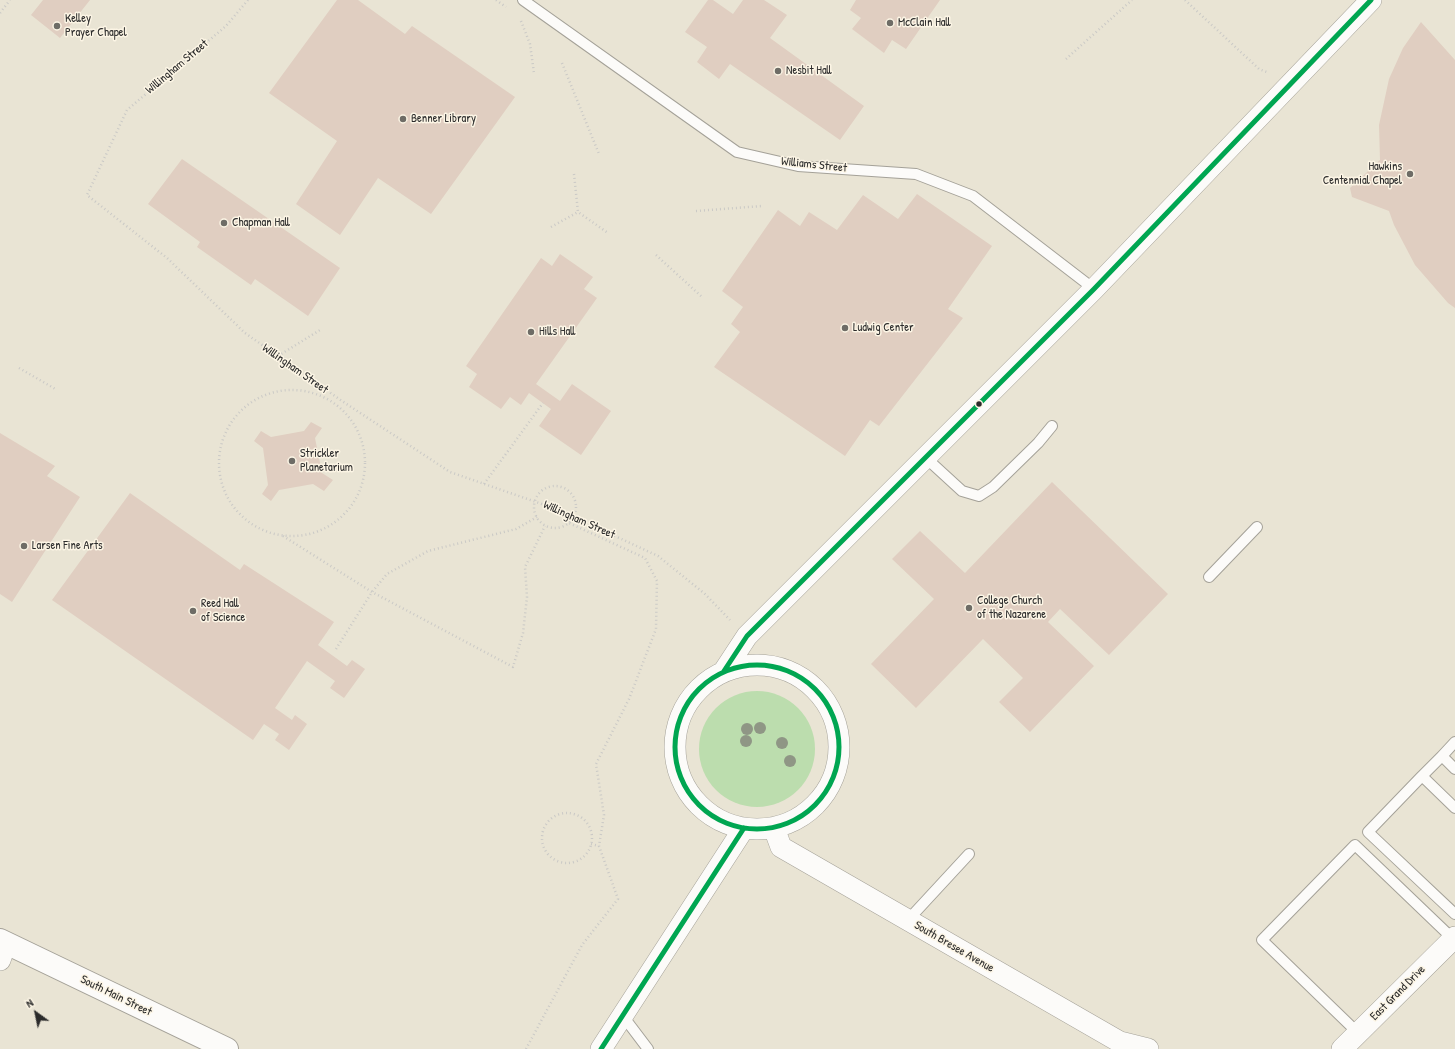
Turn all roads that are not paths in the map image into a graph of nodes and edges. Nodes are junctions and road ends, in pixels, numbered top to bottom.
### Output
1 (523, 0) edge
2 (1371, 0) edge
3 (1094, 289) junction
4 (1052, 426) dead end
5 (926, 458) junction
6 (1257, 527) dead end
7 (1209, 577) dead end
8 (724, 671) junction
9 (1455, 742) edge
10 (1442, 756) junction
11 (1455, 769) edge
12 (1422, 776) junction
13 (1455, 808) edge
14 (744, 828) junction
15 (774, 828) junction
16 (1368, 832) junction
17 (1355, 845) junction
18 (969, 854) dead end
19 (1455, 914) edge
20 (908, 920) junction
21 (1454, 938) edge
22 (1, 945) edge
23 (623, 1016) junction
24 (1358, 1033) junction
25 (227, 1049) edge
26 (601, 1049) edge
27 (648, 1049) edge
28 (1148, 1049) edge
29 (1342, 1049) edge

1 - 3 lane, Williams Street
2 - 3 street
3 - 5 street
4 - 5 lane
5 - 8 street
6 - 7 lane
8 - 14 street
8 - 15 street
9 - 10 lane
10 - 11 lane
10 - 12 lane
12 - 13 lane
12 - 16 lane
14 - 15 street
14 - 23 street
15 - 20 street, South Bresee Avenue
16 - 17 lane
16 - 19 lane
17 - 21 lane
17 - 24 lane
18 - 20 lane
20 - 28 street, South Bresee Avenue
21 - 24 street, East Grand Drive
22 - 25 main road, South Main Street
23 - 26 street
23 - 27 lane
24 - 29 street, East Grand Drive

